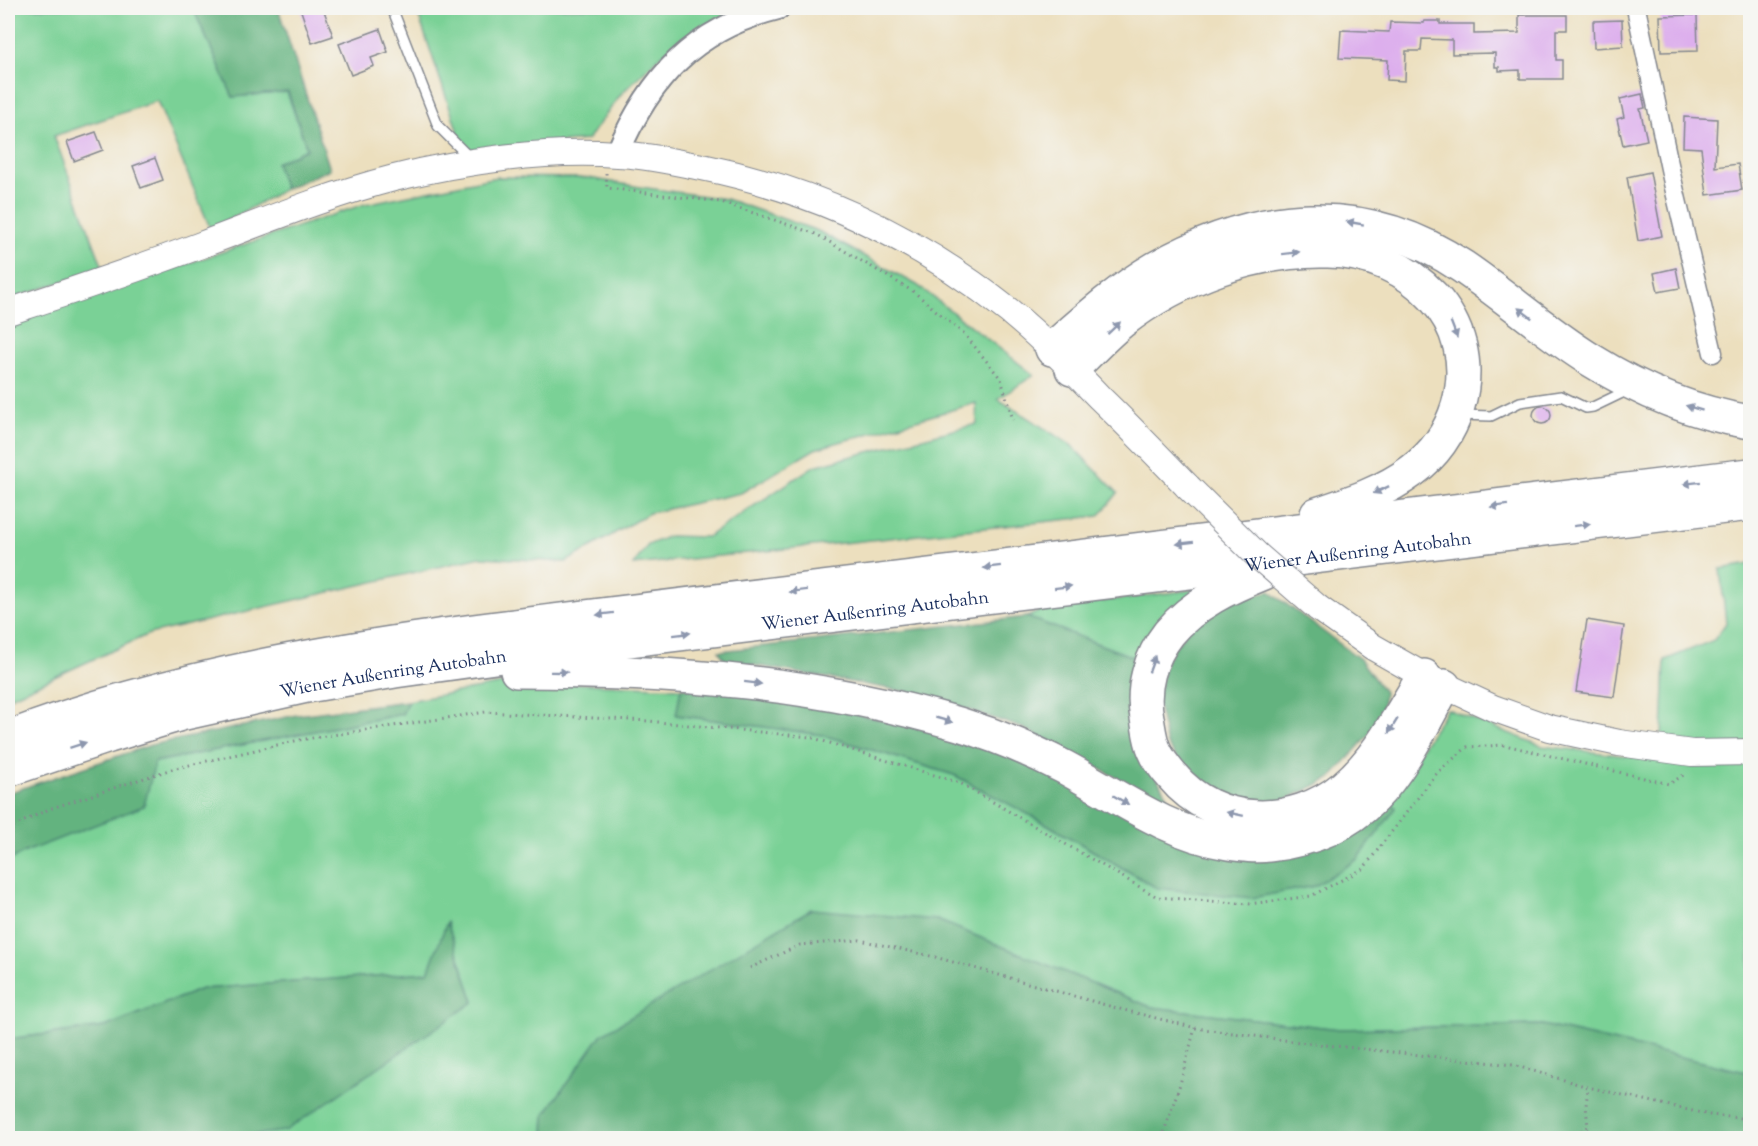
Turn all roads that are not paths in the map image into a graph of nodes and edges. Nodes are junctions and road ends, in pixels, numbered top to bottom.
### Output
1 (392, 8) edge
2 (778, 8) edge
3 (1636, 8) edge
4 (617, 154) junction
5 (474, 162) junction
6 (8, 312) edge
7 (1713, 353) dead end
8 (1062, 359) junction
9 (1631, 382) junction
10 (1455, 415) junction
11 (1750, 422) edge
12 (1750, 475) edge
13 (1750, 504) edge
14 (1264, 533) junction
15 (1294, 560) junction
16 (395, 671) junction
17 (1434, 681) junction
18 (8, 738) edge
19 (1750, 752) edge
20 (8, 770) edge

1 - 5 lane
2 - 4 street
3 - 7 street
4 - 5 main road
4 - 8 main road
5 - 6 main road
9 -> 8 highway
8 -> 10 highway
8 - 17 main road, bridge
9 - 10 lane
11 -> 9 highway
10 -> 14 highway
12 -> 14 highway, Wiener Außenring Autobahn
15 -> 13 highway, Wiener Außenring Autobahn
14 -> 18 highway, Wiener Außenring Autobahn
16 -> 15 highway, Wiener Außenring Autobahn
17 -> 15 highway
16 -> 17 highway
20 -> 16 highway, Wiener Außenring Autobahn
17 - 19 main road

